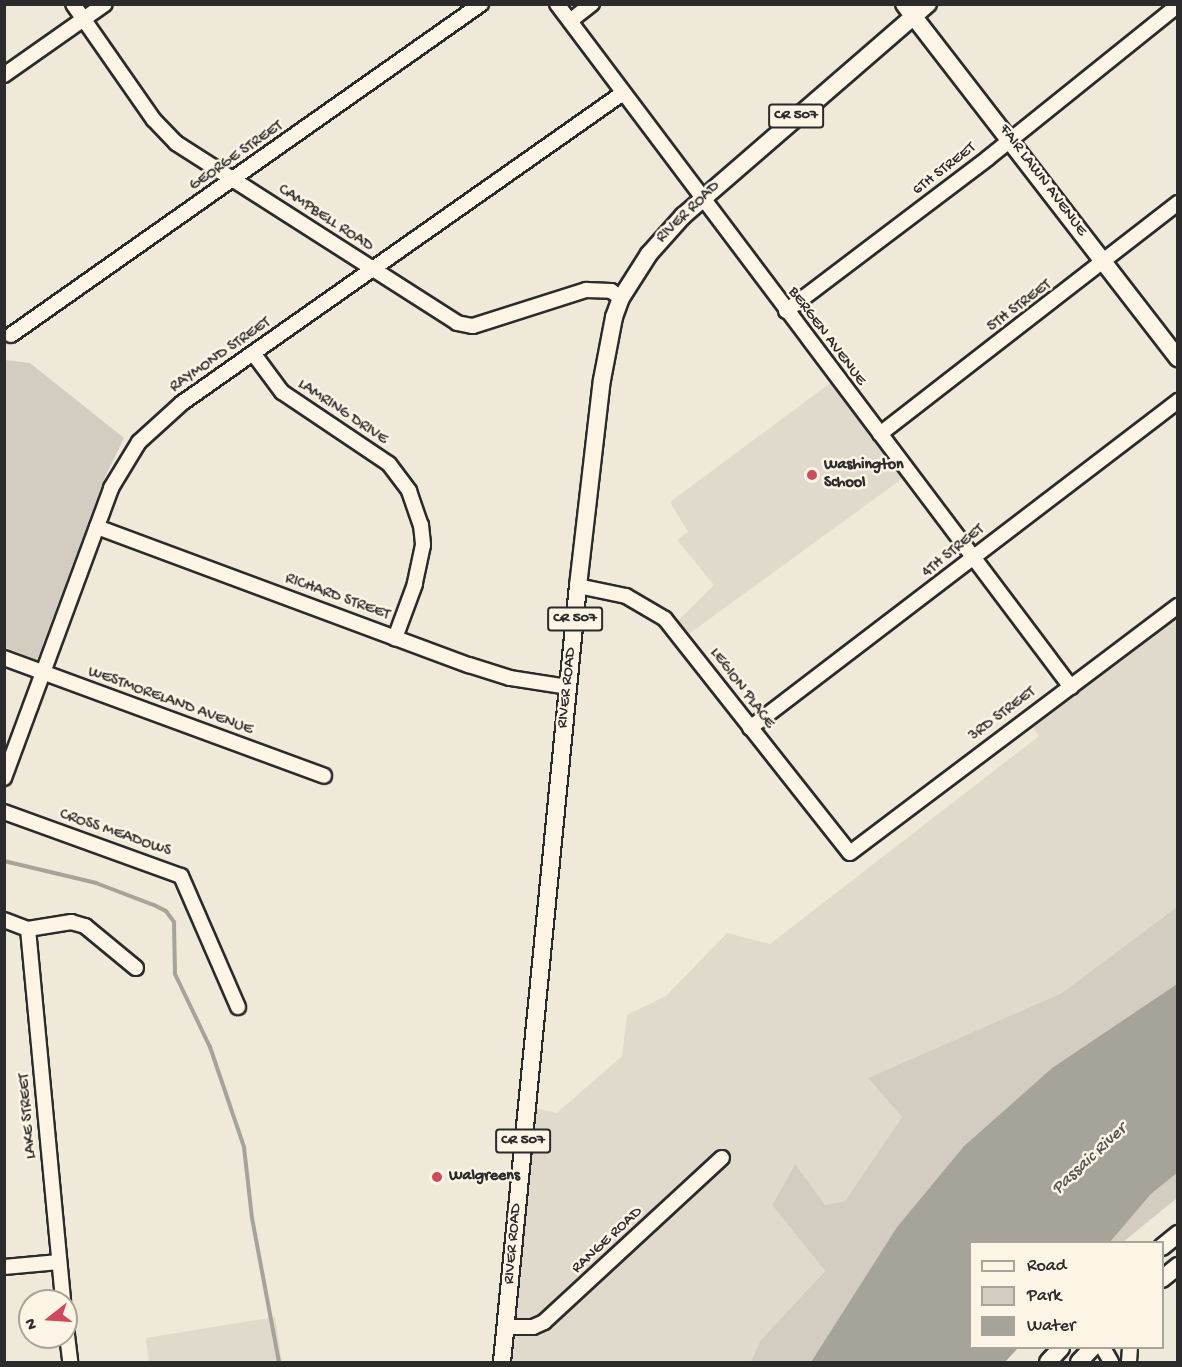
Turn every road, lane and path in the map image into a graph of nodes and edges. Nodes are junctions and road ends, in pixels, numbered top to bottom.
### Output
1 (73, 4) edge
2 (105, 4) edge
3 (482, 4) edge
4 (557, 4) edge
5 (592, 4) edge
6 (928, 4) edge
7 (1178, 5) edge
8 (909, 10) edge
9 (84, 20) junction
10 (570, 21) junction
11 (4, 75) edge
12 (623, 93) junction
13 (1010, 139) junction
14 (233, 179) junction
15 (701, 199) junction
16 (1178, 203) edge
17 (1103, 262) junction
18 (373, 269) junction
19 (621, 297) junction
20 (786, 311) junction
21 (11, 335) dead end
22 (253, 354) junction
23 (1178, 359) edge
24 (1178, 401) edge
25 (880, 434) junction
26 (97, 527) junction
27 (974, 558) junction
28 (578, 586) junction
29 (1178, 606) edge
30 (395, 638) junction
31 (4, 658) edge
32 (44, 672) junction
33 (568, 687) junction
34 (1071, 687) junction
35 (750, 728) junction
36 (324, 776) dead end
37 (4, 778) edge
38 (4, 812) edge
39 (850, 854) joint
40 (4, 920) edge
41 (28, 929) junction
42 (136, 968) dead end
43 (238, 1007) dead end
44 (722, 1158) dead end
45 (1178, 1234) edge
46 (1164, 1245) edge
47 (59, 1262) junction
48 (1178, 1266) edge
49 (4, 1268) edge
50 (1164, 1277) edge
51 (62, 1289) edge
52 (506, 1327) junction
53 (1059, 1349) edge
54 (1090, 1349) edge
55 (502, 1362) edge
56 (1048, 1362) edge
57 (1079, 1362) edge

1 - 9 street, CAMPBELL ROAD
2 - 9 street
3 - 14 street, GEORGE STREET
4 - 10 street, BERGEN AVENUE
5 - 10 street
6 - 8 main road, RIVER ROAD / CR 507
7 - 13 street, 6TH STREET
8 - 13 main road, FAIR LAWN AVENUE
8 - 15 main road, RIVER ROAD / CR 507
9 - 11 street
9 - 14 street, CAMPBELL ROAD
10 - 12 street, BERGEN AVENUE
12 - 15 street, BERGEN AVENUE
12 - 18 street, RAYMOND STREET
13 - 17 main road, FAIR LAWN AVENUE
13 - 20 street, 6TH STREET
14 - 18 street, CAMPBELL ROAD
14 - 21 street, GEORGE STREET
15 - 19 main road, RIVER ROAD / CR 507
15 - 20 street, BERGEN AVENUE
16 - 17 street, 5TH STREET
17 - 23 main road, FAIR LAWN AVENUE
17 - 25 street, 5TH STREET
18 - 19 street, CAMPBELL ROAD
18 - 22 street, RAYMOND STREET
19 - 28 main road, RIVER ROAD / CR 507
20 - 25 street, BERGEN AVENUE
22 - 26 street, RAYMOND STREET
22 - 30 street, LAMRING DRIVE
24 - 27 street, 4TH STREET
25 - 27 street, BERGEN AVENUE
26 - 30 street, RICHARD STREET
26 - 32 street, RAYMOND STREET
27 - 34 street, BERGEN AVENUE
27 - 35 street, 4TH STREET
28 - 33 main road, RIVER ROAD / CR 507
28 - 35 street, LEGION PLACE
29 - 34 street, 3RD STREET
30 - 33 street, RICHARD STREET
31 - 32 street, WESTMORELAND AVENUE
32 - 36 street, WESTMORELAND AVENUE
32 - 37 street, RAYMOND STREET
33 - 52 main road, RIVER ROAD / CR 507
34 - 39 street, 3RD STREET
35 - 39 street, LEGION PLACE
38 - 43 street, CROSS MEADOWS
40 - 41 street
41 - 42 street
41 - 47 street, LAKE STREET
44 - 52 street, RANGE ROAD
45 - 46 main road
47 - 49 street
47 - 51 street, LAKE STREET
48 - 50 main road
52 - 55 main road, RIVER ROAD / CR 507
53 - 56 main road
54 - 57 main road

